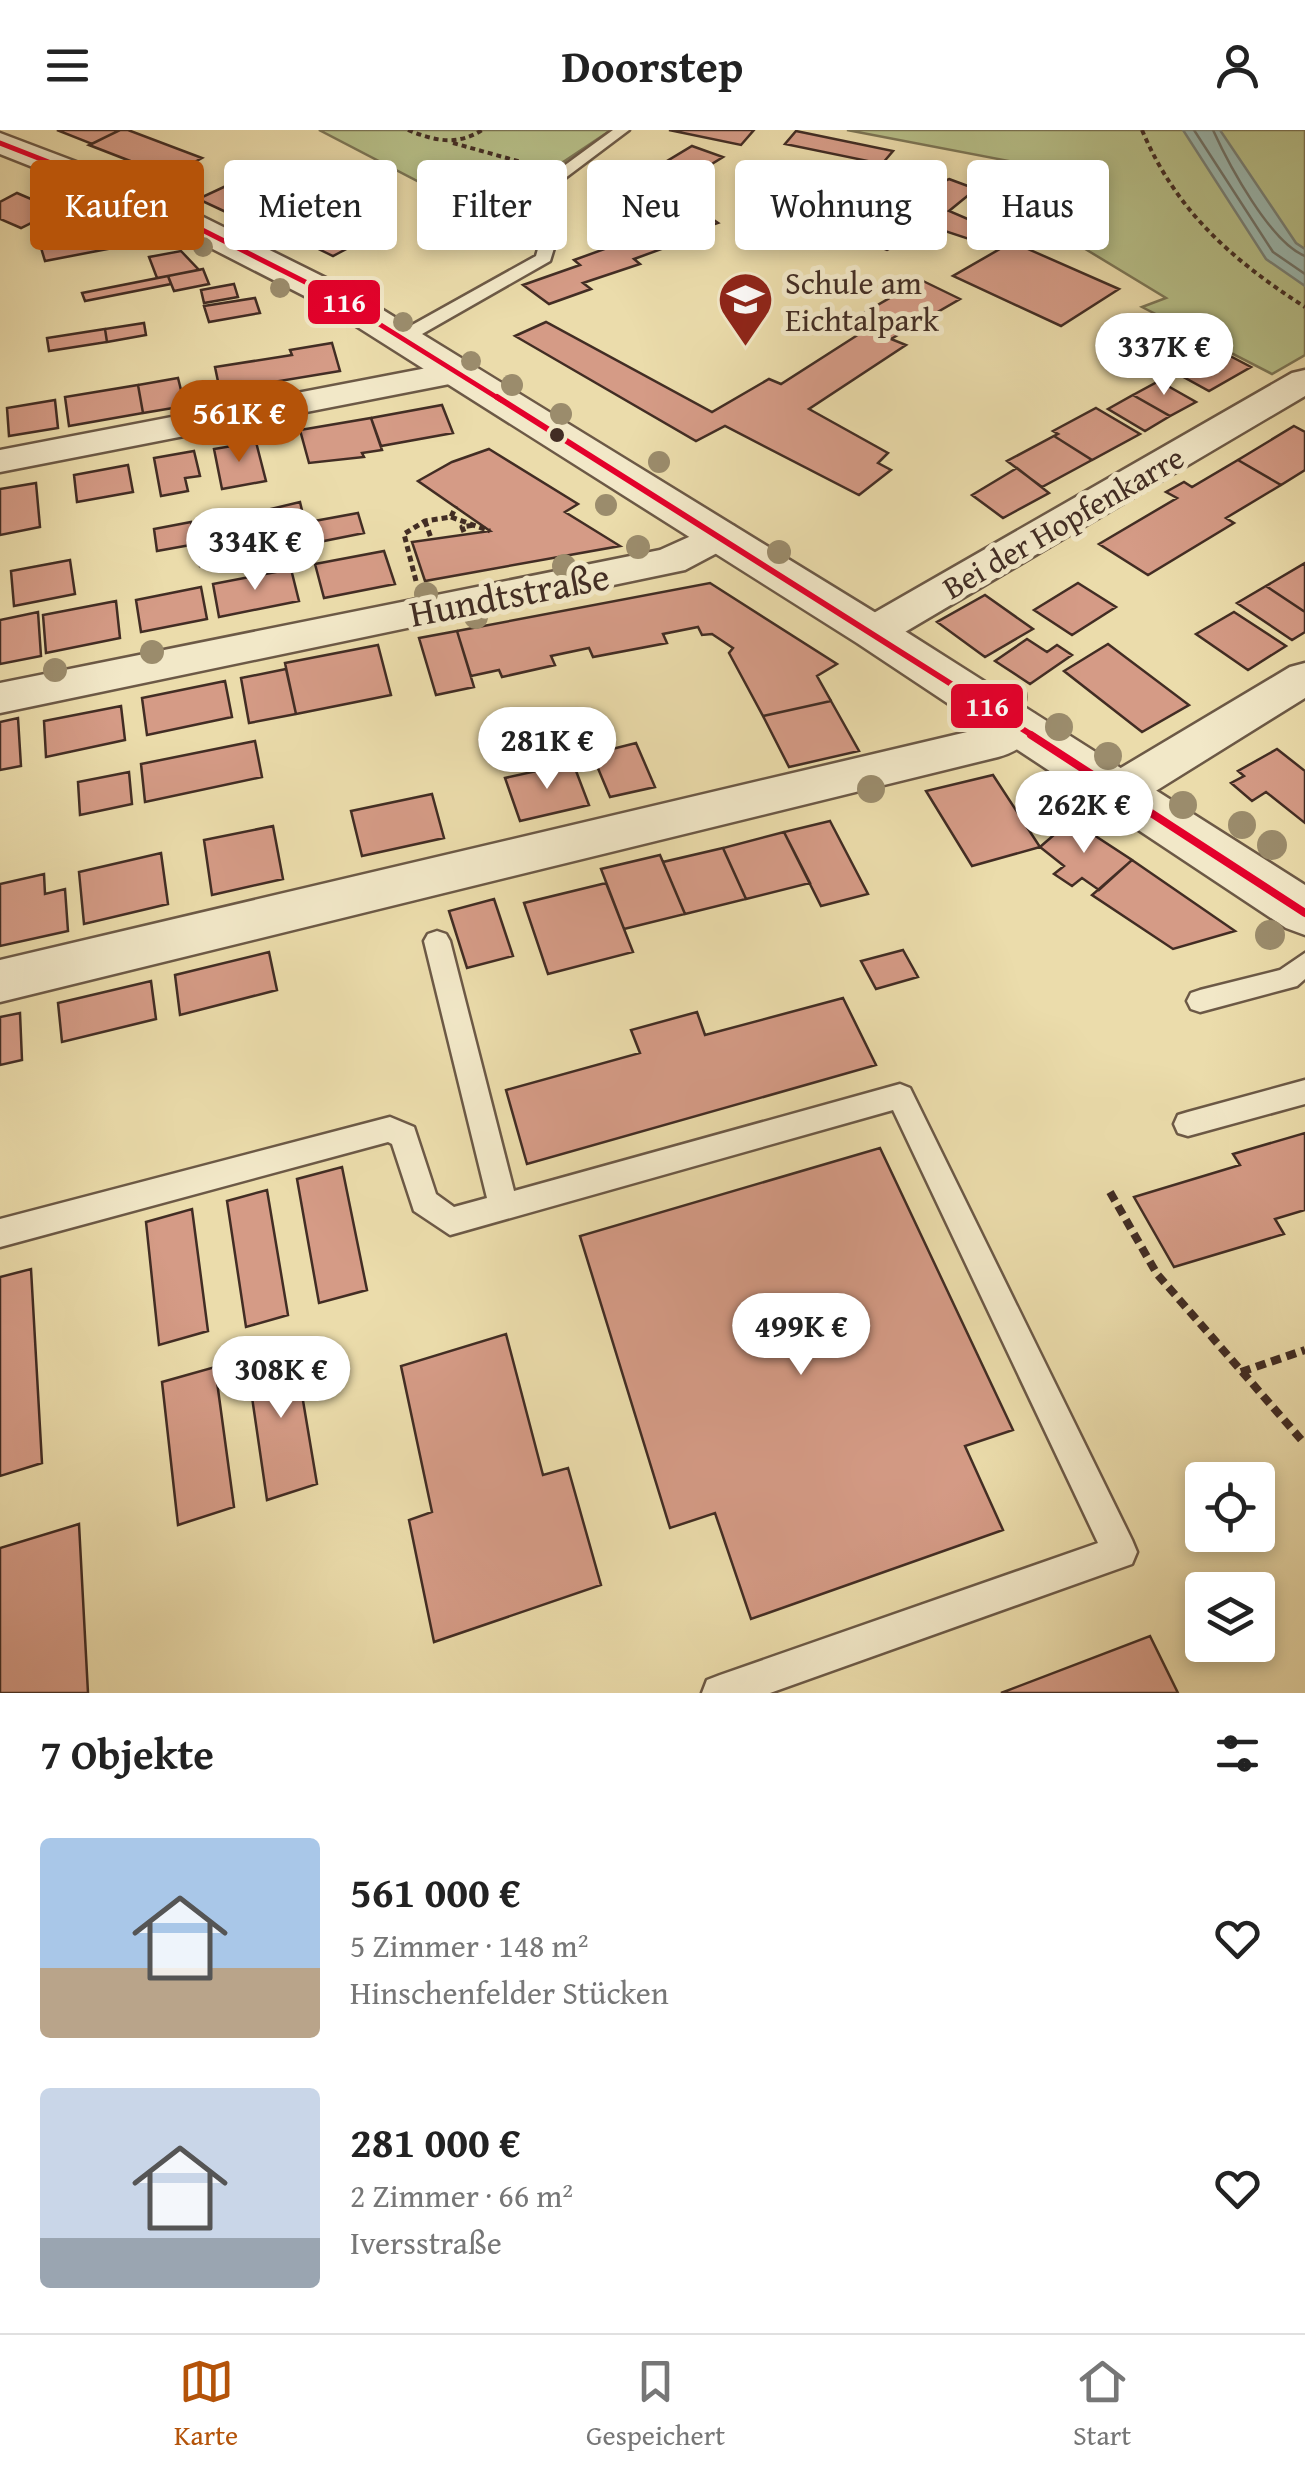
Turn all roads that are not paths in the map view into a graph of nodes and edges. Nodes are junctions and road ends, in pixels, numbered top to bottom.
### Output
1 (622, 130) edge
2 (0, 143) edge
3 (402, 338) junction
4 (458, 374) junction
5 (1297, 394) edge
6 (0, 461) edge
7 (720, 536) junction
8 (873, 632) junction
9 (1305, 678) edge
10 (0, 698) edge
11 (1019, 725) junction
12 (1120, 790) junction
13 (1305, 914) edge
14 (437, 941) dead end
15 (1305, 963) edge
16 (0, 982) edge
17 (1200, 1001) dead end
18 (1305, 1092) edge
19 (1188, 1124) dead end
20 (504, 1207) junction
21 (0, 1233) edge
22 (720, 1693) edge

1 - 3 lane
2 - 3 street
3 - 4 street
4 - 6 street
4 - 7 street
5 - 8 street, Bei der Hopfenkarre
7 - 8 street
7 - 10 street, Hundtstraße
8 - 11 street
9 - 12 street
11 - 12 street
11 - 16 street
12 - 13 street
14 - 20 lane
15 - 17 lane
18 - 19 lane
20 - 21 lane
20 - 22 lane

